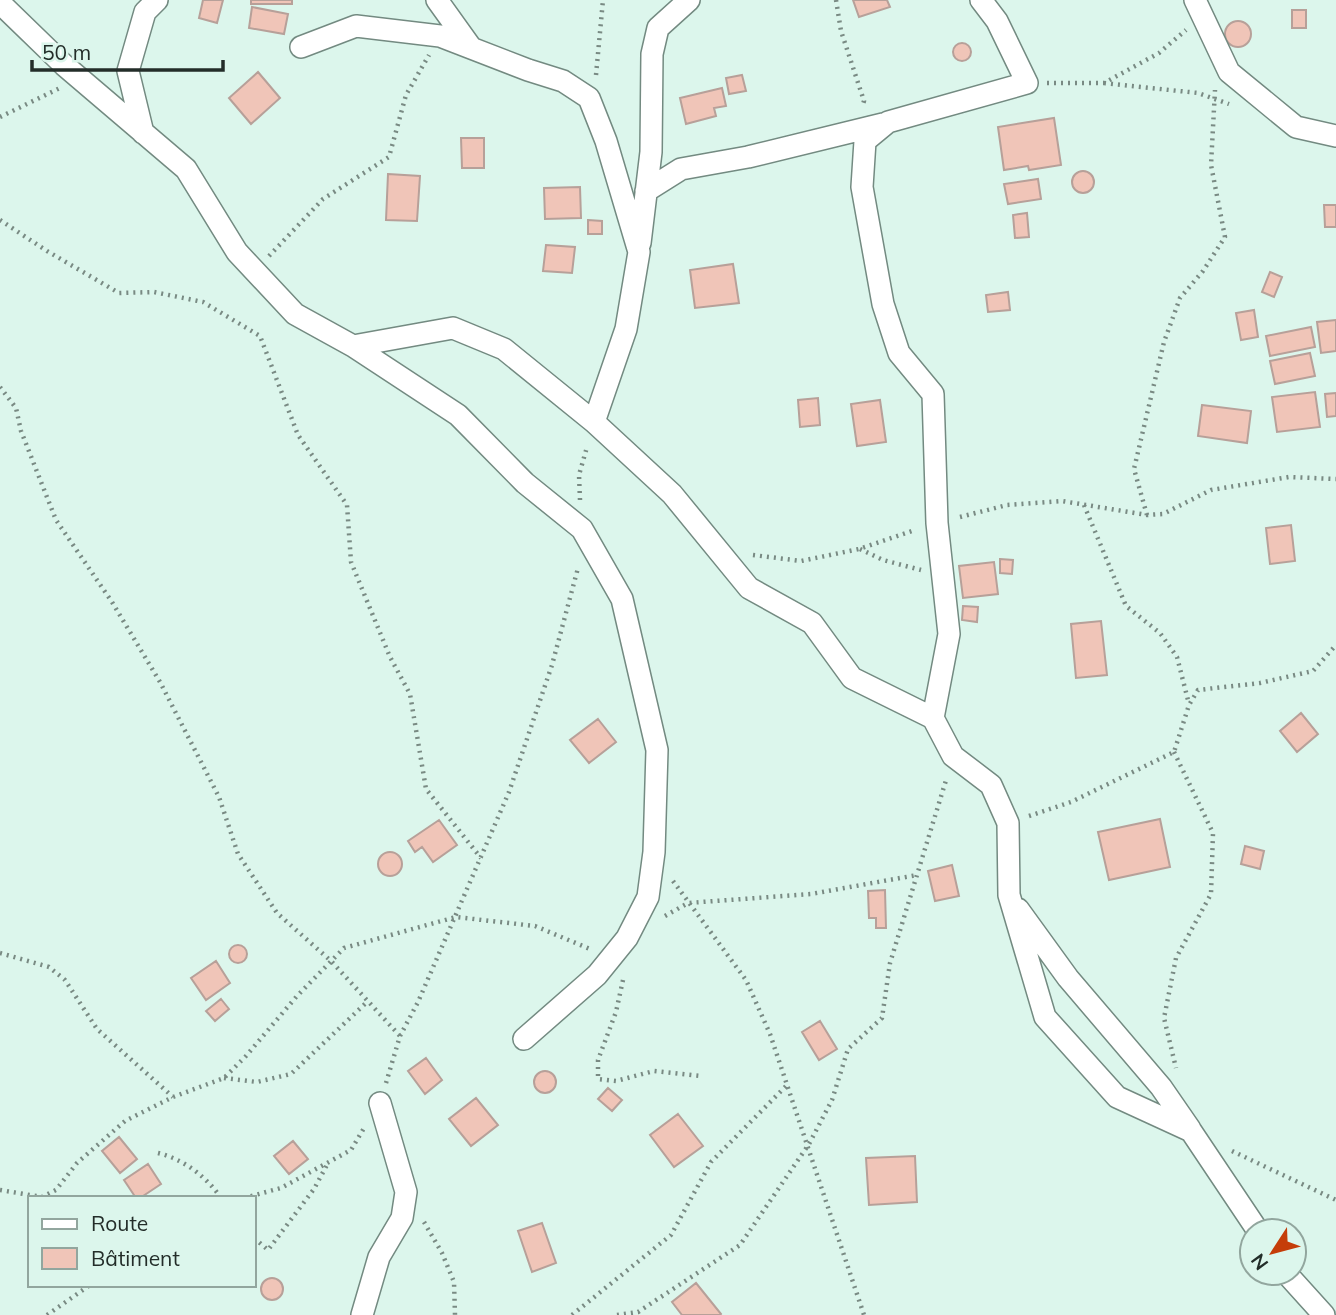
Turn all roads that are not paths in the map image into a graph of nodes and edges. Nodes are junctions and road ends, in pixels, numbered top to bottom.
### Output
1 (157, 0) edge
2 (437, 0) edge
3 (689, 0) edge
4 (981, 0) edge
5 (0, 3) edge
6 (1199, 8) edge
7 (470, 46) junction
8 (301, 47) dead end
9 (888, 122) junction
10 (144, 132) junction
11 (1336, 136) edge
12 (646, 191) junction
13 (639, 252) junction
14 (353, 346) junction
15 (594, 422) junction
16 (933, 718) junction
17 (1009, 895) junction
18 (524, 1039) dead end
19 (380, 1103) road end
20 (1191, 1131) junction
21 (1249, 1217) edge
22 (1299, 1287) edge
23 (362, 1315) edge
24 (1325, 1315) edge

1 - 10 street
2 - 7 street
3 - 12 street
4 - 9 street
5 - 10 street
6 - 11 street
7 - 8 street
7 - 13 street
9 - 12 street
9 - 16 street
10 - 14 street
12 - 13 street
13 - 15 street
14 - 15 street
14 - 18 street
15 - 16 street
16 - 17 street
17 - 20 street
17 - 20 street
19 - 23 street
20 - 21 street
22 - 24 street

